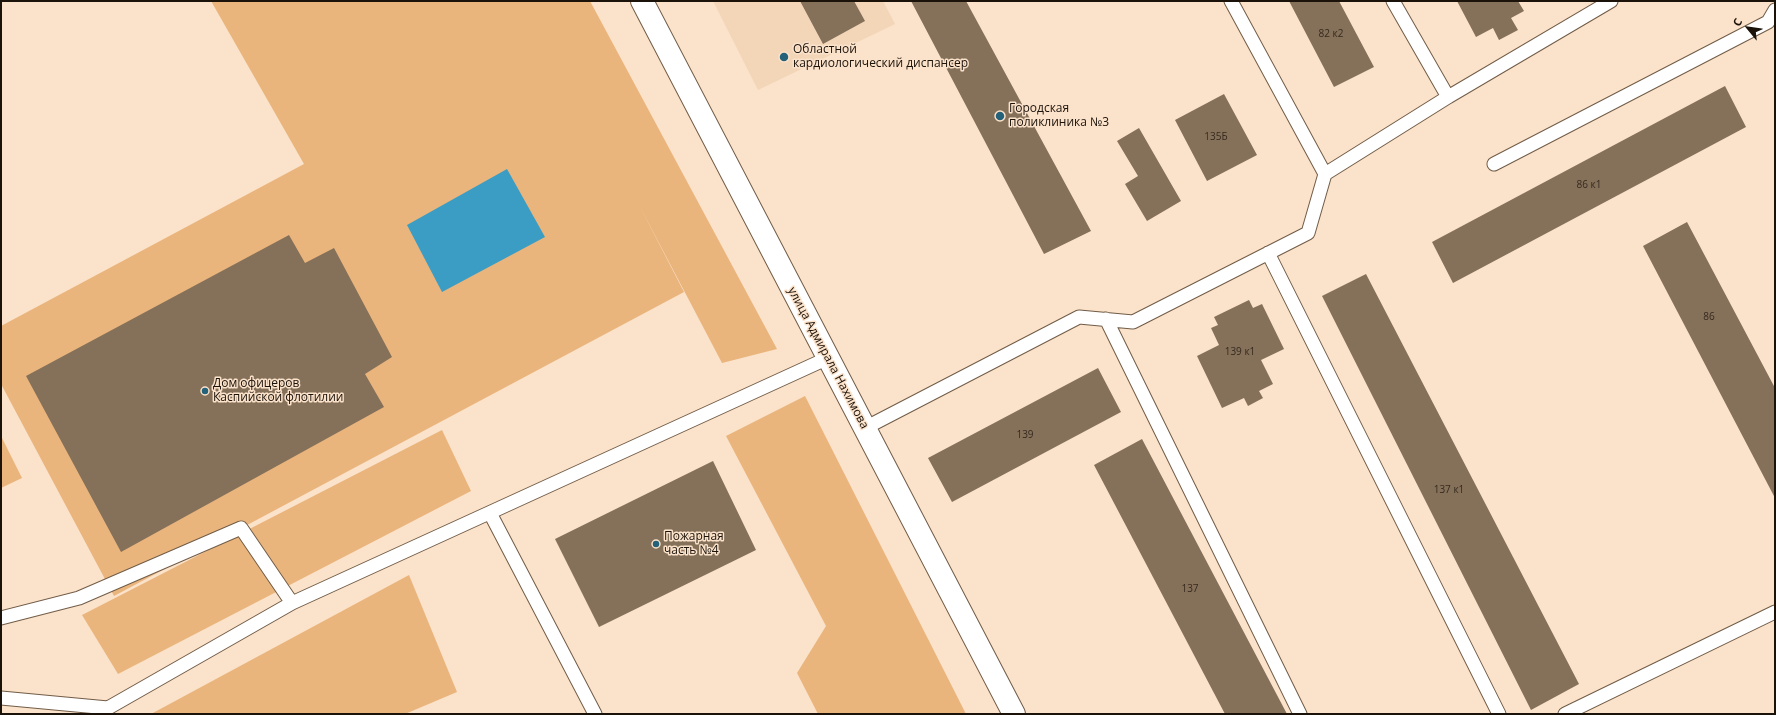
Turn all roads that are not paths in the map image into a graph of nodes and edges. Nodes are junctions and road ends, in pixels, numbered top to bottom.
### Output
1 (642, 1) edge
2 (1231, 1) edge
3 (1393, 1) edge
4 (1611, 1) edge
5 (1775, 10) edge
6 (1448, 96) junction
7 (1494, 164) dead end
8 (1325, 174) junction
9 (1268, 253) junction
10 (1106, 319) junction
11 (828, 358) junction
12 (865, 428) junction
13 (490, 513) junction
14 (292, 603) junction
15 (1775, 612) edge
16 (1, 618) edge
17 (1, 698) edge
18 (106, 711) edge
19 (595, 714) edge
20 (1014, 714) edge
21 (1300, 714) edge
22 (1499, 714) edge
23 (1565, 714) edge

1 - 11 main road, улица Адмирала Нахимова
2 - 8 lane
3 - 6 lane
4 - 6 lane
5 - 7 lane
6 - 8 lane
8 - 9 lane
9 - 10 lane
9 - 22 lane
10 - 12 lane
10 - 21 lane
11 - 12 main road, улица Адмирала Нахимова
11 - 13 lane
12 - 20 main road, улица Адмирала Нахимова
13 - 14 lane
13 - 19 lane
14 - 16 lane
14 - 18 lane
15 - 23 lane
17 - 18 lane

